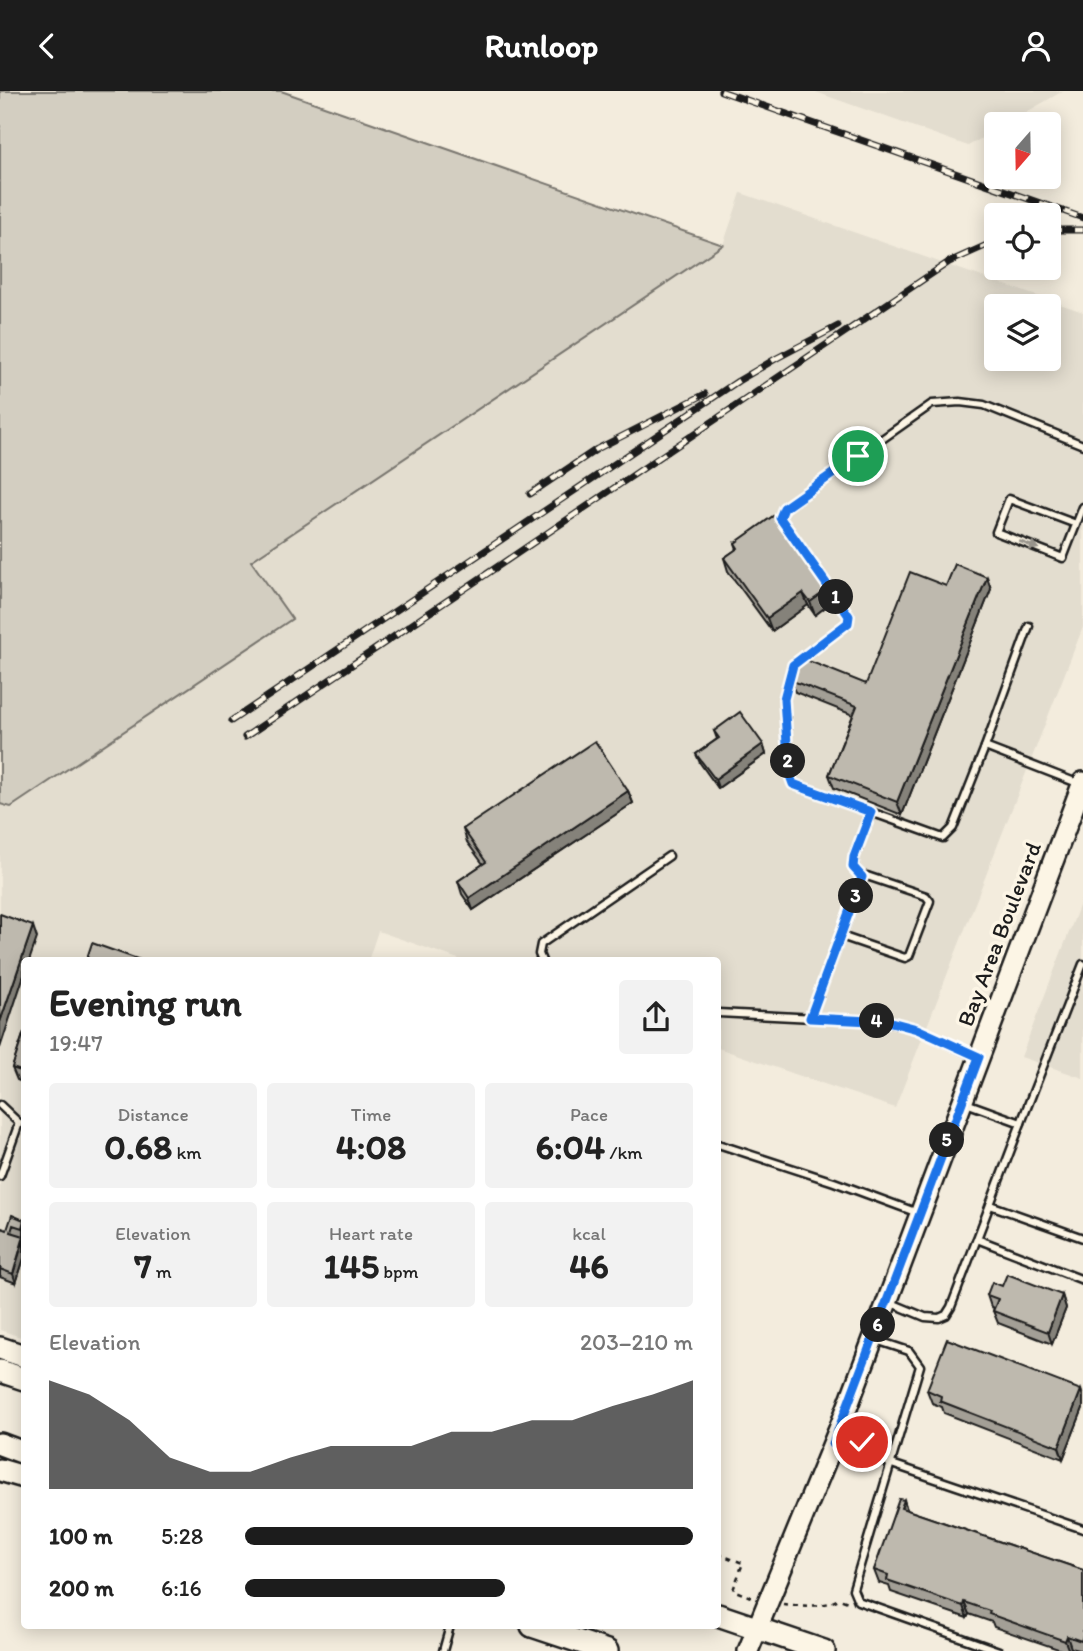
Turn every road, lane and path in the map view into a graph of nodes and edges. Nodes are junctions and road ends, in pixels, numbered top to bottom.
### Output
1 (1083, 445) edge
2 (1083, 507) edge
3 (1076, 524) junction
4 (1029, 626) dead end
5 (985, 747) junction
6 (1083, 783) edge
7 (871, 812) junction
8 (669, 856) dead end
9 (862, 877) junction
10 (841, 936) junction
11 (540, 957) edge
12 (1083, 964) edge
13 (721, 1013) edge
14 (810, 1018) junction
15 (979, 1057) junction
16 (962, 1101) junction
17 (0, 1105) edge
18 (1021, 1123) junction
19 (721, 1145) edge
20 (0, 1176) edge
21 (990, 1205) junction
22 (920, 1213) junction
23 (1083, 1238) edge
24 (977, 1240) junction
25 (1083, 1280) edge
26 (887, 1301) junction
27 (873, 1339) junction
28 (0, 1348) edge
29 (21, 1355) edge
30 (0, 1371) edge
31 (21, 1378) edge
32 (0, 1444) edge
33 (833, 1444) junction
34 (21, 1452) edge
35 (886, 1462) junction
36 (0, 1470) edge
37 (21, 1476) edge
38 (1083, 1529) edge
39 (721, 1555) edge
40 (768, 1603) junction
41 (851, 1603) dead end
42 (721, 1616) edge
43 (449, 1629) edge
44 (541, 1629) edge
45 (757, 1629) junction
46 (443, 1651) edge
47 (607, 1651) edge
48 (748, 1651) edge
49 (824, 1651) edge
50 (999, 1651) edge

1 - 7 lane
2 - 3 lane
3 -> 3 lane
4 - 5 lane
5 - 6 lane
5 - 7 lane
6 - 15 main road, Bay Area Boulevard
7 - 9 lane
8 - 11 lane
9 - 10 lane
9 - 10 lane
10 - 14 lane
12 - 18 lane
13 - 14 lane
14 - 15 lane
15 - 16 main road, Bay Area Boulevard
16 - 18 lane
16 - 22 main road, Bay Area Boulevard
17 - 20 lane
18 - 21 lane
19 - 22 lane
21 - 23 lane
21 - 24 lane
22 - 26 main road, Bay Area Boulevard
24 - 25 lane
24 - 26 lane
26 - 27 main road, Bay Area Boulevard
27 - 33 main road, Bay Area Boulevard
27 - 35 lane
28 - 29 main road
30 - 31 main road
32 - 34 main road
33 - 35 lane
33 - 35 lane
33 - 40 main road, Bay Area Boulevard
35 - 38 lane
35 - 50 lane
36 - 37 main road
39 - 40 path
40 - 41 path
40 - 45 main road, Bay Area Boulevard
42 - 45 main road
43 - 46 lane
44 - 47 main road
45 - 48 main road, Bay Area Boulevard
45 - 49 main road

